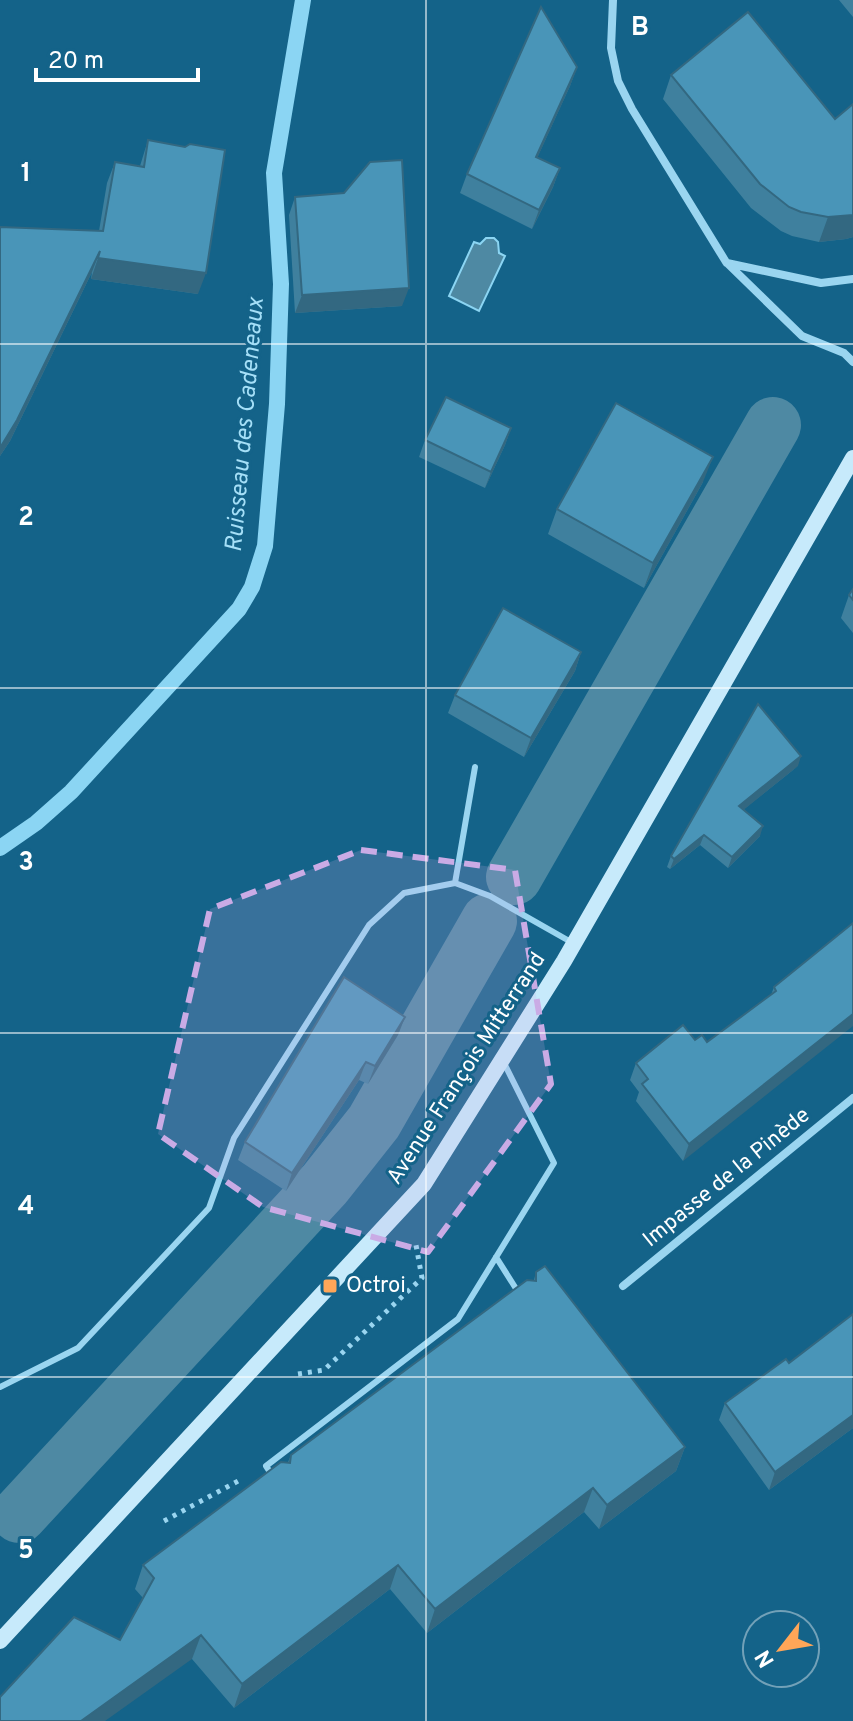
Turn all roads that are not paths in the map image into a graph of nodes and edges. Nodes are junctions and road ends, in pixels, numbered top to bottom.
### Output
1 (613, 0) edge
2 (726, 262) junction
3 (853, 279) edge
4 (853, 362) edge
5 (853, 458) edge
6 (475, 767) dead end
7 (455, 883) junction
8 (574, 943) junction
9 (502, 1059) junction
10 (853, 1098) edge
11 (496, 1257) junction
12 (623, 1286) dead end
13 (523, 1300) edge
14 (0, 1387) edge
15 (277, 1482) edge
16 (0, 1641) edge

1 - 2 street
2 - 3 street
2 - 4 street
5 - 8 main road, Avenue François Mitterrand
6 - 7 lane
7 - 8 lane
7 - 14 lane
8 - 9 main road, Avenue François Mitterrand
9 - 11 lane
9 - 16 main road, Avenue François Mitterrand
10 - 12 street, Impasse de la Pinède
11 - 13 lane
11 - 15 lane

